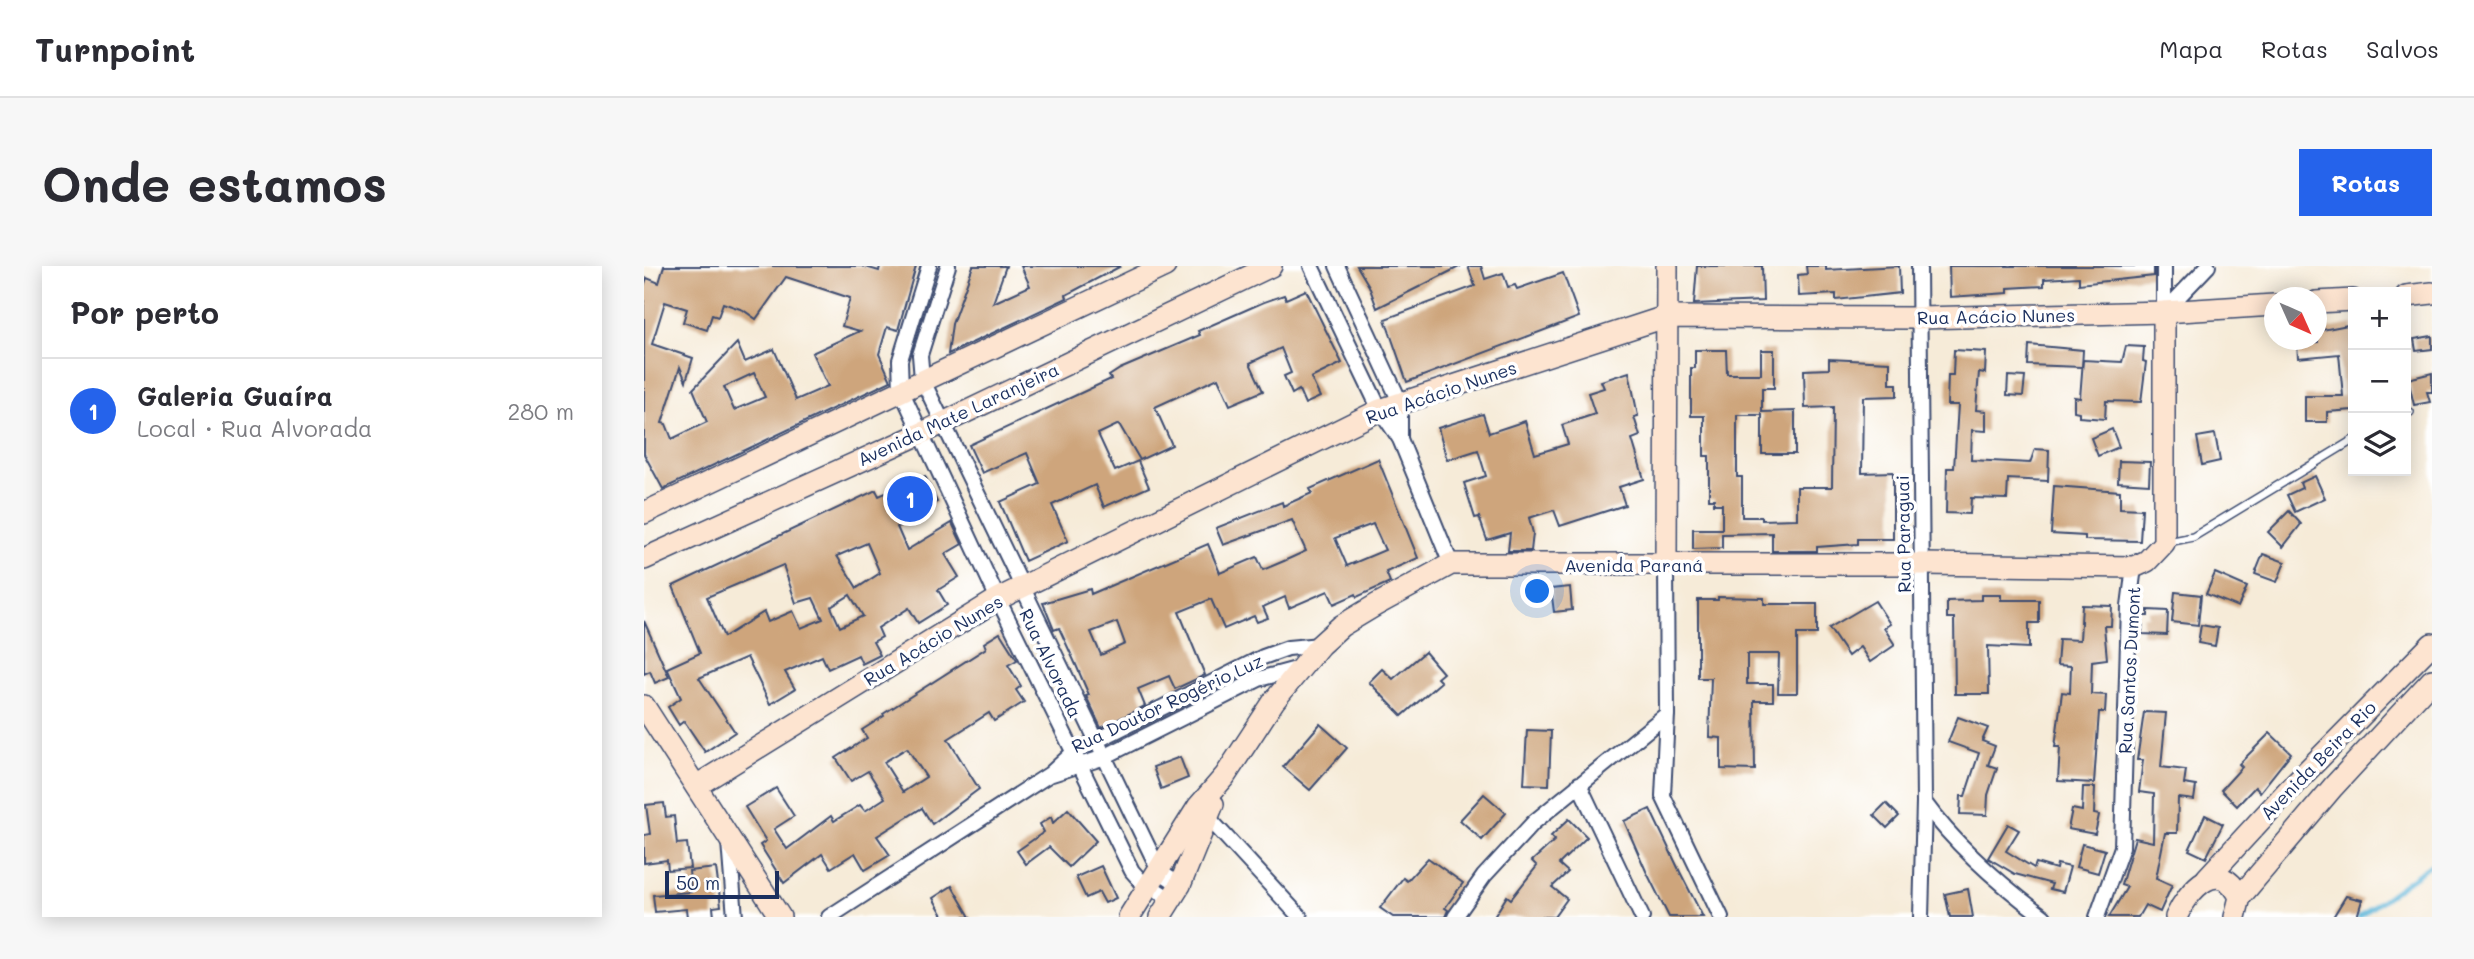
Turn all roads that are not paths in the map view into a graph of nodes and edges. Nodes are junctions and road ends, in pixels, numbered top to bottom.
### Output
1 (929, 266) edge
2 (948, 266) edge
3 (1165, 266) edge
4 (1271, 266) edge
5 (1311, 266) edge
6 (1337, 266) edge
7 (1667, 266) edge
8 (1919, 266) edge
9 (2164, 266) edge
10 (2208, 266) edge
11 (2432, 293) edge
12 (2411, 295) edge
13 (2348, 300) edge
14 (2327, 301) edge
15 (2264, 306) edge
16 (915, 309) junction
17 (2164, 312) junction
18 (932, 314) junction
19 (1665, 317) junction
20 (1919, 318) junction
21 (922, 379) junction
22 (901, 390) junction
23 (1390, 406) junction
24 (943, 422) junction
25 (922, 432) junction
26 (1400, 439) junction
27 (2348, 443) edge
28 (644, 513) edge
29 (2164, 543) junction
30 (644, 559) edge
31 (1451, 564) junction
32 (1924, 564) junction
33 (1666, 565) junction
34 (2134, 567) junction
35 (1024, 587) junction
36 (998, 599) junction
37 (2432, 644) edge
38 (1320, 645) junction
39 (1300, 668) junction
40 (2432, 680) edge
41 (644, 706) edge
42 (1667, 714) junction
43 (1095, 740) junction
44 (1073, 751) junction
45 (1102, 758) junction
46 (1081, 766) junction
47 (1050, 774) junction
48 (1579, 784) junction
49 (696, 786) junction
50 (1924, 802) junction
51 (1203, 812) junction
52 (729, 837) junction
53 (2207, 878) junction
54 (1155, 880) junction
55 (1171, 901) edge
56 (2239, 910) edge
57 (735, 917) edge
58 (780, 917) edge
59 (829, 917) edge
60 (1129, 917) edge
61 (1300, 917) edge
62 (1455, 917) edge
63 (1642, 917) edge
64 (1721, 917) edge
65 (1921, 917) edge
66 (2044, 917) edge
67 (2097, 917) edge
68 (2176, 917) edge

1 - 16 street, Rua Alvorada
2 - 18 street, Rua Alvorada
3 - 21 street
4 - 24 street, Avenida Mate Laranjeira
5 - 23 street
6 - 23 street
7 - 19 street
8 - 20 street, Rua Paraguai
9 - 17 street
10 - 17 street
11 - 12 street
13 - 14 street
15 - 17 street, Rua Acácio Nunes
16 - 18 street
16 - 22 street, Rua Alvorada
17 - 20 street, Rua Acácio Nunes
17 - 29 street
18 - 21 street, Rua Alvorada
19 - 20 street, Rua Acácio Nunes
19 - 23 street, Rua Acácio Nunes
19 - 33 street
20 - 32 street, Rua Paraguai
21 - 22 street
21 - 24 street, Rua Alvorada
22 - 25 street, Rua Alvorada
22 - 28 street
23 - 26 street
23 - 26 street
23 - 35 street, Rua Acácio Nunes
24 - 25 street, Avenida Mate Laranjeira
24 - 35 street, Rua Alvorada
25 - 30 street, Avenida Mate Laranjeira
25 - 36 street, Rua Alvorada
26 - 31 street
27 - 29 lane
29 - 34 street, Rua Santos Dumont
31 - 33 street, Avenida Paraná
31 - 38 street, Avenida Paraná
32 - 33 street, Avenida Paraná
32 - 34 street, Avenida Paraná
32 - 50 street, Rua Paraguai
33 - 42 street
34 - 67 street, Rua Santos Dumont
35 - 36 street, Rua Acácio Nunes
35 - 43 street, Rua Alvorada
36 - 44 street, Rua Alvorada
36 - 49 street, Rua Acácio Nunes
37 - 53 street, Avenida Beira Rio
38 - 39 street, Avenida Paraná
38 - 43 street, Rua Doutor Rogério Luz
39 - 45 street, Rua Doutor Rogério Luz
39 - 51 street, Avenida Paraná
40 - 56 street, Avenida Beira Rio
41 - 49 street
42 - 48 street
42 - 64 street
43 - 44 street, Rua Doutor Rogério Luz
43 - 45 street, Rua Alvorada
44 - 46 street, Rua Alvorada
44 - 47 street, Rua Doutor Rogério Luz
45 - 46 street, Rua Doutor Rogério Luz
45 - 54 street, Rua Alvorada
46 - 47 street, Rua Doutor Rogério Luz
46 - 54 street, Rua Alvorada
47 - 59 street, Rua Doutor Rogério Luz
48 - 62 street
48 - 63 street
49 - 52 street
50 - 65 street, Rua Paraguai
50 - 66 street
51 - 54 street, Avenida Paraná
51 - 55 street, Avenida Paraná
51 - 61 street
52 - 57 street
52 - 58 street
53 - 56 street
53 - 68 street, Avenida Beira Rio
54 - 55 street, Rua Alvorada
54 - 60 street, Avenida Paraná

